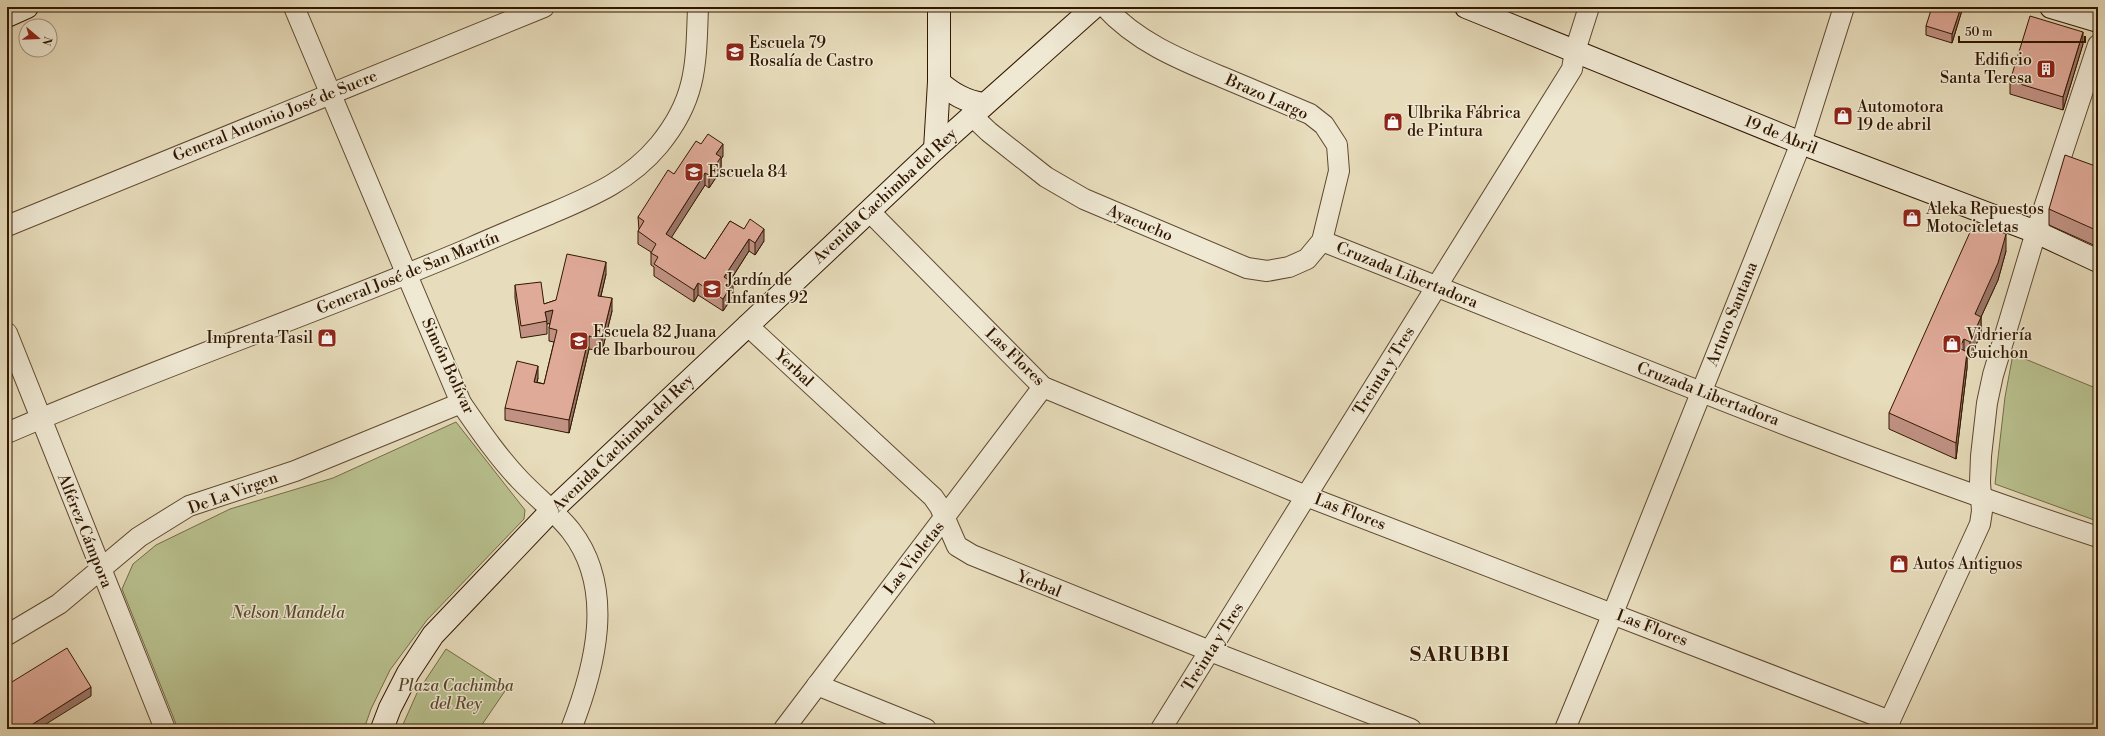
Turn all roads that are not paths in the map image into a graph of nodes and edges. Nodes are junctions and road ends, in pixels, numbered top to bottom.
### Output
1 (27, 7) edge
2 (294, 7) edge
3 (544, 7) edge
4 (698, 7) edge
5 (939, 7) edge
6 (1094, 7) edge
7 (1105, 7) edge
8 (1466, 7) edge
9 (1589, 7) edge
10 (1844, 7) edge
11 (2051, 7) edge
12 (7, 16) edge
13 (2098, 21) edge
14 (2098, 45) edge
15 (1575, 51) junction
16 (939, 82) junction
17 (332, 93) junction
18 (977, 110) junction
19 (1801, 143) junction
20 (935, 149) junction
21 (868, 211) junction
22 (7, 226) edge
23 (2036, 232) junction
24 (1322, 241) junction
25 (2098, 261) edge
26 (407, 274) junction
27 (1436, 286) junction
28 (747, 325) junction
29 (7, 333) edge
30 (1043, 387) junction
31 (1701, 392) junction
32 (461, 402) junction
33 (40, 419) junction
34 (7, 433) edge
35 (1306, 496) junction
36 (1982, 499) junction
37 (551, 511) junction
38 (945, 518) junction
39 (2098, 537) edge
40 (101, 570) junction
41 (1613, 613) junction
42 (7, 635) edge
43 (1210, 651) junction
44 (817, 685) junction
45 (1888, 725) edge
46 (165, 729) edge
47 (382, 729) edge
48 (571, 729) edge
49 (784, 729) edge
50 (926, 729) edge
51 (1161, 729) edge
52 (1411, 729) edge
53 (1565, 729) edge

1 - 12 street
2 - 17 street, Simón Bolívar
3 - 17 street, General Antonio José de Sucre
4 - 26 street, General José de San Martín
5 - 16 street
6 - 18 street, Avenida Cachimba del Rey
7 - 24 street, Brazo Largo
8 - 15 street, 19 de Abril
9 - 15 street, Treinta y Tres
10 - 19 street, Arturo Santana
11 - 13 street
14 - 23 street
15 - 19 street, 19 de Abril
15 - 27 street, Treinta y Tres
16 - 18 street
16 - 20 street
17 - 22 street, General Antonio José de Sucre
17 - 26 street, Simón Bolívar
18 - 20 street, Avenida Cachimba del Rey
18 - 24 street, Ayacucho
19 - 23 street, 19 de Abril
19 - 31 street, Arturo Santana
20 - 21 street, Avenida Cachimba del Rey
21 - 28 street, Avenida Cachimba del Rey
21 - 30 street, Las Flores
23 - 25 street, 19 de Abril
23 - 36 street
24 - 27 street, Cruzada Libertadora
26 - 32 street, Simón Bolívar
26 - 33 street, General José de San Martín
27 - 31 street, Cruzada Libertadora
27 - 35 street, Treinta y Tres
28 - 37 street, Avenida Cachimba del Rey
28 - 38 street, Yerbal
29 - 33 street, Alférez Cámpora
30 - 35 street, Las Flores
30 - 38 street, Las Violetas
31 - 36 street, Cruzada Libertadora
31 - 41 street, Arturo Santana
32 - 37 street, Simón Bolívar
32 - 40 street, De La Virgen
33 - 34 street, General José de San Martín
33 - 40 street, Alférez Cámpora
35 - 41 street, Las Flores
35 - 43 street, Treinta y Tres
36 - 39 street, Cruzada Libertadora
36 - 45 street
37 - 47 street, Avenida Cachimba del Rey
37 - 48 street, Simón Bolívar
38 - 43 street, Yerbal
38 - 44 street, Las Violetas
40 - 42 street, De La Virgen
40 - 46 street, Alférez Cámpora
41 - 45 street, Las Flores
41 - 53 street, Arturo Santana
43 - 51 street, Treinta y Tres
43 - 52 street, Yerbal
44 - 49 street, Las Violetas
44 - 50 street

